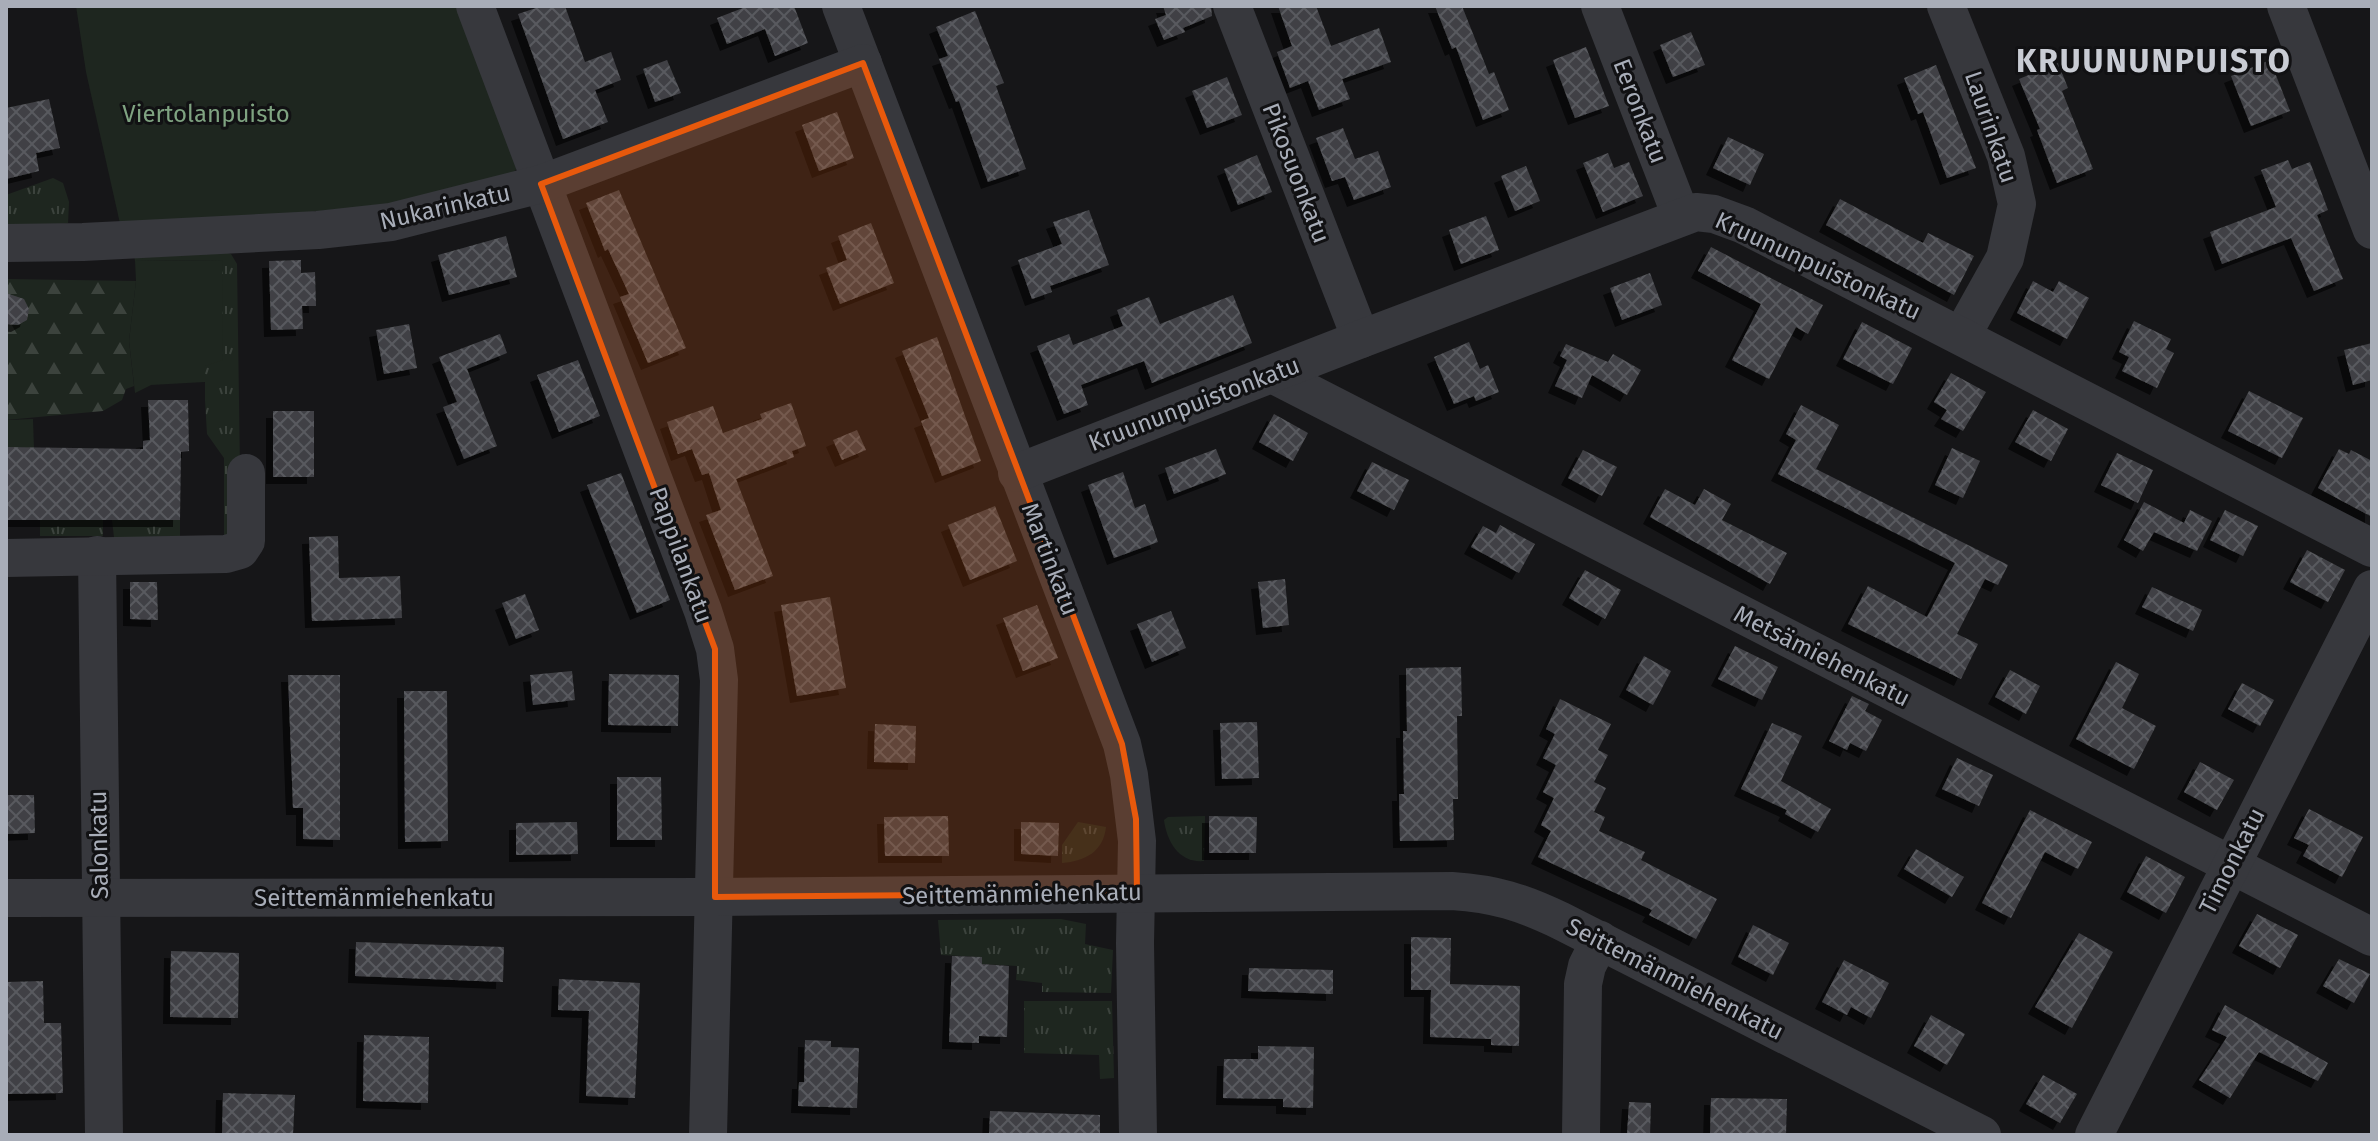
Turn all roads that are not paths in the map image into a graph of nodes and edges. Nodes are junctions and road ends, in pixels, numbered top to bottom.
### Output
1 (475, 6) edge
2 (841, 6) edge
3 (1232, 6) edge
4 (1600, 6) edge
5 (1946, 6) edge
6 (2286, 6) edge
7 (863, 63) junction
8 (541, 184) junction
9 (1681, 216) junction
10 (2372, 230) edge
11 (6, 243) edge
12 (1962, 335) junction
13 (1361, 339) junction
14 (1272, 374) junction
15 (246, 473) dead end
16 (1017, 473) junction
17 (2372, 548) edge
18 (97, 555) junction
19 (6, 558) edge
20 (2372, 589) edge
21 (2230, 864) junction
22 (1137, 893) junction
23 (715, 897) junction
24 (6, 898) edge
25 (99, 898) junction
26 (2372, 937) edge
27 (1600, 940) junction
28 (104, 1135) edge
29 (708, 1135) edge
30 (1138, 1135) edge
31 (1581, 1135) edge
32 (1982, 1135) edge
33 (2094, 1135) edge

1 - 8 street, Pappilankatu
2 - 7 street, Martinkatu
3 - 13 street, Pikosuonkatu
4 - 9 street, Eeronkatu
5 - 12 street, Laurinkatu
6 - 10 street
7 - 8 street, Nukarinkatu
7 - 16 street, Martinkatu
8 - 11 street, Nukarinkatu
8 - 23 street, Pappilankatu
9 - 12 street, Kruununpuistonkatu
9 - 13 street, Kruununpuistonkatu
12 - 17 street, Kruununpuistonkatu
13 - 14 street, Kruununpuistonkatu
14 - 16 street, Kruununpuistonkatu
14 - 21 street, Metsämiehenkatu
15 - 18 street
16 - 22 street, Martinkatu
18 - 19 street
18 - 25 street, Salonkatu
20 - 21 street, Timonkatu
21 - 26 street, Metsämiehenkatu
21 - 33 street, Timonkatu
22 - 23 street, Seittemänmiehenkatu
22 - 27 street, Seittemänmiehenkatu
22 - 30 street, Martinkatu
23 - 25 street, Seittemänmiehenkatu
23 - 29 street, Pappilankatu
24 - 25 street, Seittemänmiehenkatu
25 - 28 street, Salonkatu
27 - 31 street
27 - 32 street, Seittemänmiehenkatu

